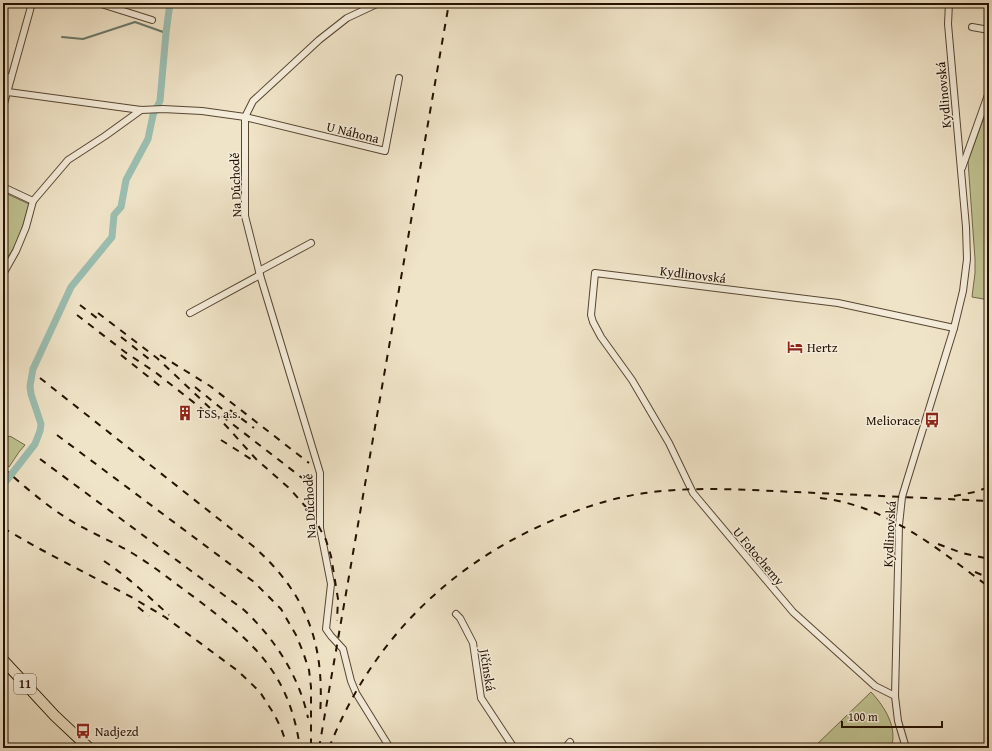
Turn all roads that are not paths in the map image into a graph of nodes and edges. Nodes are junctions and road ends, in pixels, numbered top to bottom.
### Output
1 (32, 3) edge
2 (98, 3) edge
3 (379, 3) edge
4 (949, 3) edge
5 (152, 20) dead end
6 (972, 27) dead end
7 (989, 30) edge
8 (3, 76) edge
9 (11, 78) junction
10 (398, 78) dead end
11 (8, 92) junction
12 (989, 92) edge
13 (3, 107) edge
14 (141, 110) junction
15 (245, 117) junction
16 (961, 169) junction
17 (3, 187) edge
18 (33, 201) junction
19 (311, 243) dead end
20 (260, 273) junction
21 (595, 273) joint
22 (3, 274) edge
23 (190, 314) dead end
24 (954, 328) junction
25 (456, 614) dead end
26 (3, 660) edge
27 (895, 696) junction
28 (570, 742) dead end
29 (89, 748) edge
30 (390, 748) edge
31 (514, 748) edge
32 (565, 748) edge
33 (906, 748) edge

1 - 9 street
2 - 5 street
3 - 15 street
4 - 16 street, Kydlinovská
6 - 7 street
8 - 9 street
9 - 11 street
10 - 15 street, U Náhona
11 - 13 street
11 - 14 street, U Náhona
12 - 16 street
14 - 15 street, U Náhona
14 - 18 street
15 - 20 street, Na Důchodě
16 - 24 street, Kydlinovská
17 - 18 street
18 - 22 street
19 - 20 street
20 - 23 street
20 - 30 street, Na Důchodě
21 - 24 street, Kydlinovská
21 - 27 street, U Fotochemy
24 - 27 street, Kydlinovská
25 - 31 street, Jičínská
26 - 29 main road, 11
27 - 33 street, Kydlinovská
28 - 32 street

